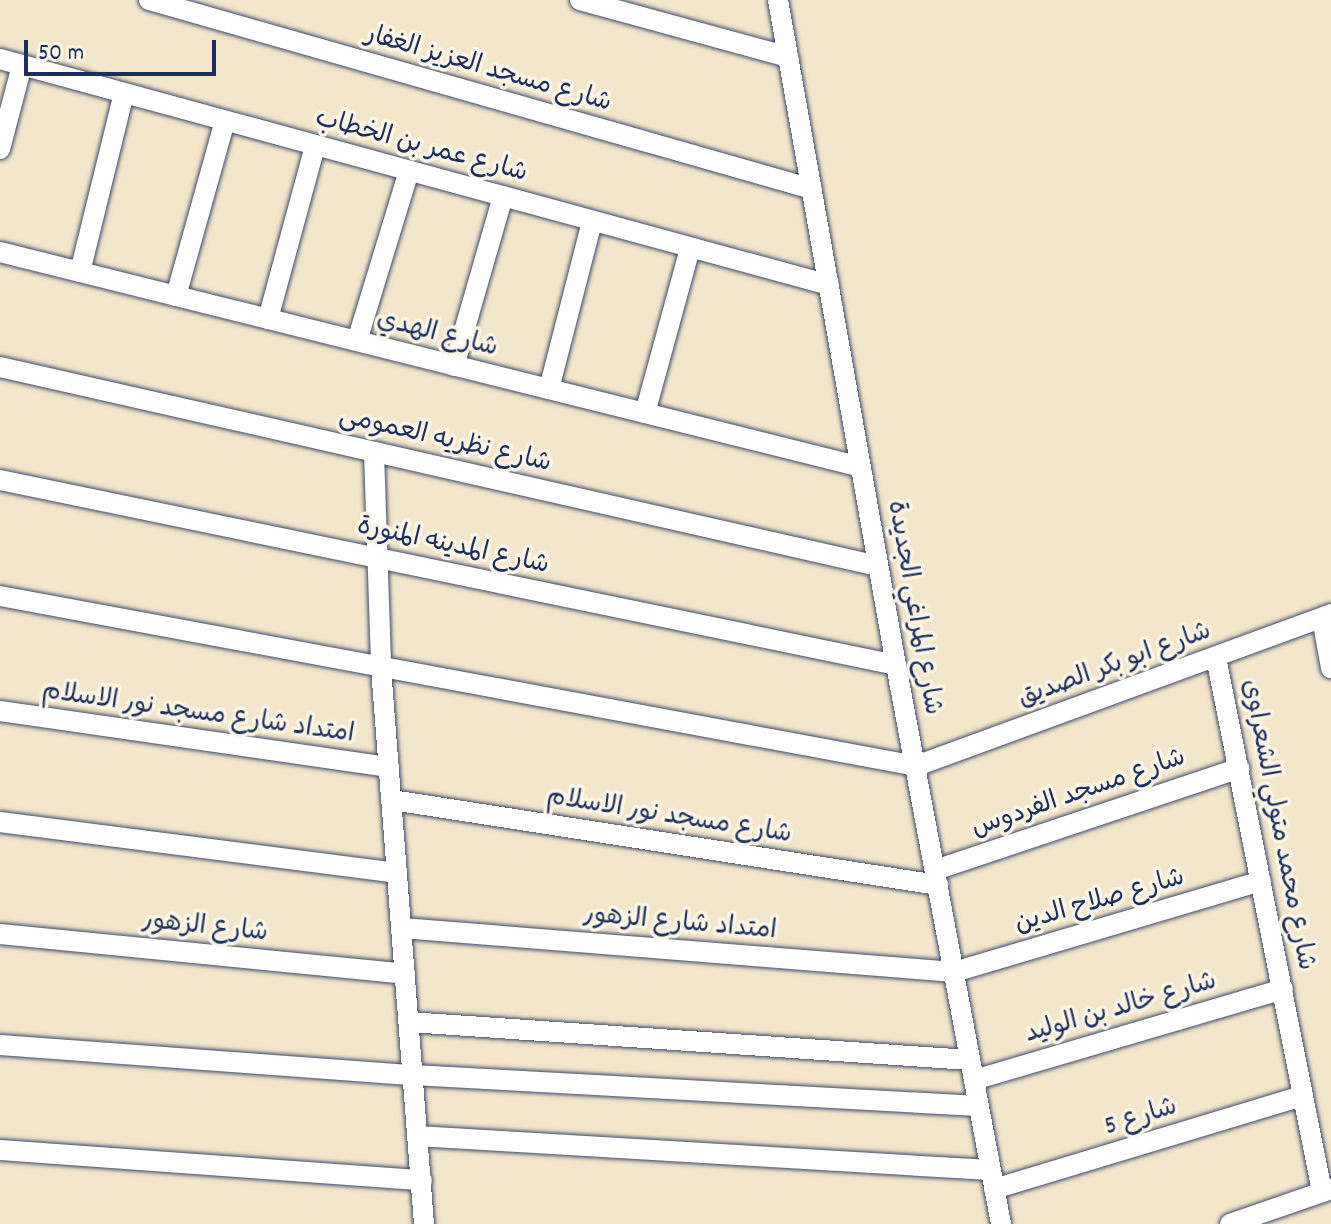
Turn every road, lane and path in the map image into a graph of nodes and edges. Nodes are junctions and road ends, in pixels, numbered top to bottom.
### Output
1 (149, 0) edge
2 (580, 0) edge
3 (778, 0) edge
4 (788, 57) junction
5 (0, 59) edge
6 (22, 65) junction
7 (124, 93) junction
8 (225, 121) junction
9 (315, 146) junction
10 (0, 149) edge
11 (409, 171) junction
12 (812, 189) junction
13 (503, 196) junction
14 (592, 221) junction
15 (690, 248) junction
16 (0, 252) edge
17 (80, 272) junction
18 (829, 285) junction
19 (176, 296) junction
20 (268, 319) junction
21 (357, 341) junction
22 (454, 366) junction
23 (0, 367) edge
24 (549, 389) junction
25 (645, 413) junction
26 (374, 452) junction
27 (861, 467) junction
28 (0, 480) edge
29 (375, 557) junction
30 (878, 566) junction
31 (0, 596) edge
32 (1326, 616) edge
33 (1216, 657) junction
34 (896, 665) junction
35 (381, 668) junction
36 (1331, 668) edge
37 (0, 711) edge
38 (916, 766) junction
39 (389, 767) junction
40 (1239, 768) junction
41 (392, 800) junction
42 (0, 822) edge
43 (397, 873) junction
44 (936, 878) junction
45 (1261, 881) junction
46 (402, 928) junction
47 (0, 934) edge
48 (954, 972) junction
49 (405, 974) junction
50 (1283, 989) junction
51 (409, 1022) junction
52 (0, 1045) edge
53 (972, 1070) junction
54 (413, 1075) junction
55 (1303, 1096) junction
56 (978, 1106) junction
57 (417, 1136) junction
58 (0, 1150) edge
59 (422, 1180) junction
60 (992, 1180) junction
61 (1327, 1190) edge
62 (424, 1224) edge
63 (1001, 1224) edge
64 (1230, 1224) edge

1 - 12 street, شارع مسجد العزيز الغفار
2 - 4 street
3 - 4 street, شارع المراغي الجديدة
4 - 12 street, شارع المراغي الجديدة
5 - 6 street, شارع عمر بن الخطاب
6 - 7 street, شارع عمر بن الخطاب
6 - 10 street
7 - 8 street, شارع عمر بن الخطاب
7 - 17 street
8 - 9 street, شارع عمر بن الخطاب
8 - 19 street
9 - 11 street, شارع عمر بن الخطاب
9 - 20 street
11 - 13 street, شارع عمر بن الخطاب
11 - 21 street
12 - 18 street, شارع المراغي الجديدة
13 - 14 street, شارع عمر بن الخطاب
13 - 22 street
14 - 15 street, شارع عمر بن الخطاب
14 - 24 street
15 - 18 street, شارع عمر بن الخطاب
15 - 25 street
16 - 17 street, شارع الهدي
17 - 19 street, شارع الهدي
18 - 27 street, شارع المراغي الجديدة
19 - 20 street, شارع الهدي
20 - 21 street, شارع الهدي
21 - 22 street, شارع الهدي
22 - 24 street, شارع الهدي
23 - 26 street, شارع نظريه العمومى
24 - 25 street, شارع الهدي
25 - 27 street, شارع الهدي
26 - 29 street
26 - 30 street, شارع نظريه العمومى
27 - 30 street, شارع المراغي الجديدة
28 - 29 street, شارع المدينه المنورة
29 - 34 street, شارع المدينه المنورة
29 - 35 street
30 - 34 street, شارع المراغي الجديدة
31 - 35 street
32 - 33 street, شارع ابو بكر الصديق
32 - 36 street
33 - 38 street, شارع ابو بكر الصديق
33 - 40 street, شارع محمد متولي الشعراوى
34 - 38 street, شارع المراغي الجديدة
35 - 38 street
35 - 39 street
37 - 39 street, امتداد شارع مسجد نور الاسلام
38 - 44 street, شارع المراغي الجديدة
39 - 41 street
40 - 44 street, شارع مسجد الفردوس
40 - 45 street, شارع محمد متولي الشعراوى
41 - 43 street
41 - 44 street, شارع مسجد نور الاسلام
42 - 43 street
43 - 46 street
44 - 48 street, شارع المراغي الجديدة
45 - 48 street, شارع صلاح الدين
45 - 50 street, شارع محمد متولي الشعراوى
46 - 48 street, امتداد شارع الزهور
46 - 49 street
47 - 49 street, شارع الزهور
48 - 53 street, شارع المراغي الجديدة
49 - 51 street
50 - 53 street, شارع خالد بن الوليد
50 - 55 street, شارع محمد متولي الشعراوى
51 - 53 street
51 - 54 street
52 - 54 street
53 - 56 street, شارع المراغي الجديدة
54 - 56 street
54 - 57 street
55 - 60 street, شارع 5
55 - 61 street, شارع محمد متولي الشعراوى
56 - 60 street, شارع المراغي الجديدة
57 - 59 street
57 - 60 street
58 - 59 street
59 - 62 street
60 - 63 street, شارع المراغي الجديدة
61 - 64 street

